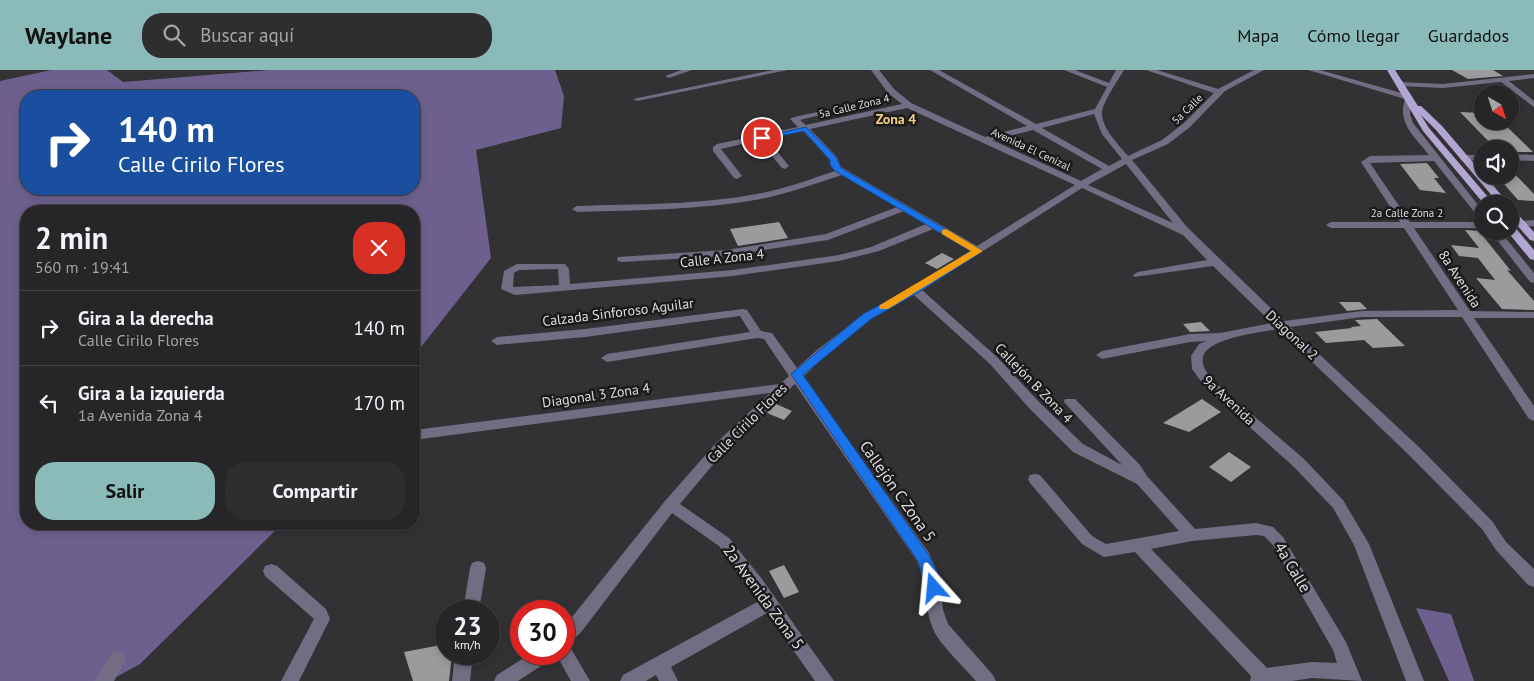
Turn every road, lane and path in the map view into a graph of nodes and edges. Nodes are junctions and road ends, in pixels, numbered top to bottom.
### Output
1 (688, 70) edge
2 (784, 70) edge
3 (875, 70) edge
4 (934, 70) edge
5 (1068, 70) edge
6 (1120, 70) edge
7 (1150, 70) edge
8 (1260, 70) edge
9 (1312, 70) edge
10 (1391, 70) edge
11 (669, 76) dead end
12 (1534, 76) edge
13 (1504, 81) junction
14 (1400, 84) junction
15 (1110, 86) junction
16 (1219, 92) junction
17 (1525, 98) junction
18 (1534, 98) edge
19 (637, 99) dead end
20 (1412, 102) junction
21 (908, 105) junction
22 (1534, 106) edge
23 (841, 109) dead end
24 (1098, 111) junction
25 (1033, 127) junction
26 (806, 129) junction
27 (762, 138) junction
28 (984, 140) junction
29 (1519, 157) edge
30 (1435, 158) junction
31 (1464, 158) junction
32 (1474, 158) edge
33 (1534, 158) edge
34 (1126, 160) junction
35 (785, 166) dead end
36 (1108, 169) junction
37 (842, 172) junction
38 (737, 176) dead end
39 (1082, 185) junction
40 (1481, 195) edge
41 (1496, 195) edge
42 (1474, 206) edge
43 (904, 208) junction
44 (577, 209) dead end
45 (1519, 222) edge
46 (1521, 224) junction
47 (1534, 224) edge
48 (933, 225) junction
49 (1331, 225) dead end
50 (1406, 225) junction
51 (1474, 225) edge
52 (1188, 234) junction
53 (1534, 238) edge
54 (1519, 239) edge
55 (1502, 240) edge
56 (978, 251) junction
57 (1534, 257) edge
58 (622, 259) dead end
59 (1215, 262) junction
60 (1138, 275) dead end
61 (1534, 280) edge
62 (565, 288) junction
63 (915, 290) junction
64 (743, 312) joint
65 (1464, 313) junction
66 (1534, 315) edge
67 (1281, 325) junction
68 (761, 334) junction
69 (1223, 336) junction
70 (497, 341) dead end
71 (1102, 355) dead end
72 (607, 358) dead end
73 (796, 374) junction
74 (782, 388) junction
75 (1070, 402) dead end
76 (1534, 416) edge
77 (420, 434) edge
78 (1035, 479) dead end
79 (1142, 480) junction
80 (670, 506) junction
81 (1487, 525) junction
82 (1192, 535) junction
83 (1138, 545) junction
84 (478, 568) dead end
85 (1534, 568) edge
86 (271, 571) dead end
87 (1534, 580) edge
88 (473, 600) edge
89 (769, 604) junction
90 (575, 627) edge
91 (117, 660) dead end
92 (659, 664) junction
93 (463, 665) edge
94 (527, 665) edge
95 (571, 665) edge
96 (1351, 677) edge
97 (1260, 679) edge
98 (104, 681) edge
99 (290, 681) edge
100 (461, 681) edge
101 (502, 681) edge
102 (581, 681) edge
103 (629, 681) edge
104 (669, 681) edge
105 (825, 681) edge
106 (987, 681) edge
107 (1415, 681) edge

1 - 11 street
2 - 19 street
3 - 21 street, Avenida El Cenizal
4 - 25 street
5 - 15 street
6 - 15 street
7 - 16 street
8 - 16 street, 5a Calle
9 - 20 street
10 - 14 main road
12 - 13 street
13 - 14 street
13 - 17 street
14 - 20 main road
15 - 24 street
16 - 34 street, 5a Calle
17 - 18 street
17 - 22 street
20 - 30 street
20 - 31 main road
20 - 40 main road
21 - 26 street, 5a Calle Zona 4
21 - 28 street, Avenida El Cenizal
23 - 26 street
24 - 25 street
24 - 34 street, Diagonal 2
25 - 28 street
25 - 36 street
26 - 27 street, 5a Calle Zona 4
26 - 37 street
27 - 35 street
27 - 38 street, 5a Calle Zona 4
28 - 39 street, Avenida El Cenizal
29 - 33 street
30 - 42 street
30 - 50 street, 8a Avenida
31 - 32 street
31 - 41 main road
34 - 36 street, Calle Cirilo Flores
34 - 52 street, Diagonal 2
36 - 39 street, Calle Cirilo Flores
37 - 43 street
37 - 44 street
39 - 52 street, Avenida El Cenizal
39 - 56 street, Calle Cirilo Flores
43 - 48 street
43 - 58 street
45 - 46 main road
46 - 47 street
46 - 53 main road
48 - 56 street
48 - 62 street, Calle A Zona 4
49 - 50 street, 2a Calle Zona 2
50 - 51 street, 2a Calle Zona 2
50 - 65 street, 8a Avenida
52 - 59 street, Diagonal 2
54 - 57 main road
55 - 61 street
56 - 63 street, Calle Cirilo Flores
59 - 60 street
59 - 67 street, Diagonal 2
62 - 62 street, Calle A Zona 4
63 - 73 street, Calle Cirilo Flores
63 - 79 street, Callejón B Zona 4
64 - 68 street, Callejón C Zona 5
64 - 70 street, Calzada Sinforoso Aguilar
65 - 66 street, 9a Avenida
65 - 67 street, 9a Avenida
65 - 76 street, 8a Avenida
67 - 69 street, 9a Avenida
67 - 81 street, Diagonal 2
68 - 72 street
68 - 73 street, Callejón C Zona 5
69 - 71 street
69 - 107 street, 9a Avenida
73 - 74 street, Calle Cirilo Flores
73 - 106 street, Callejón C Zona 5
74 - 77 street, Diagonal 3 Zona 4
74 - 80 street, Calle Cirilo Flores
75 - 79 street
78 - 83 street, 4a Calle
79 - 82 street
80 - 89 street, 2a Avenida Zona 5
80 - 90 street, Calle Cirilo Flores
81 - 85 street
81 - 87 street, Diagonal 2
82 - 83 street, 4a Calle
82 - 96 street, 4a Calle
83 - 97 street, 4a Calle
84 - 88 street
86 - 99 street
89 - 92 street
89 - 105 street, 2a Avenida Zona 5
91 - 98 street
92 - 103 street
92 - 104 street
93 - 100 street
94 - 101 street
95 - 102 street
96 - 97 street, 4a Calle

